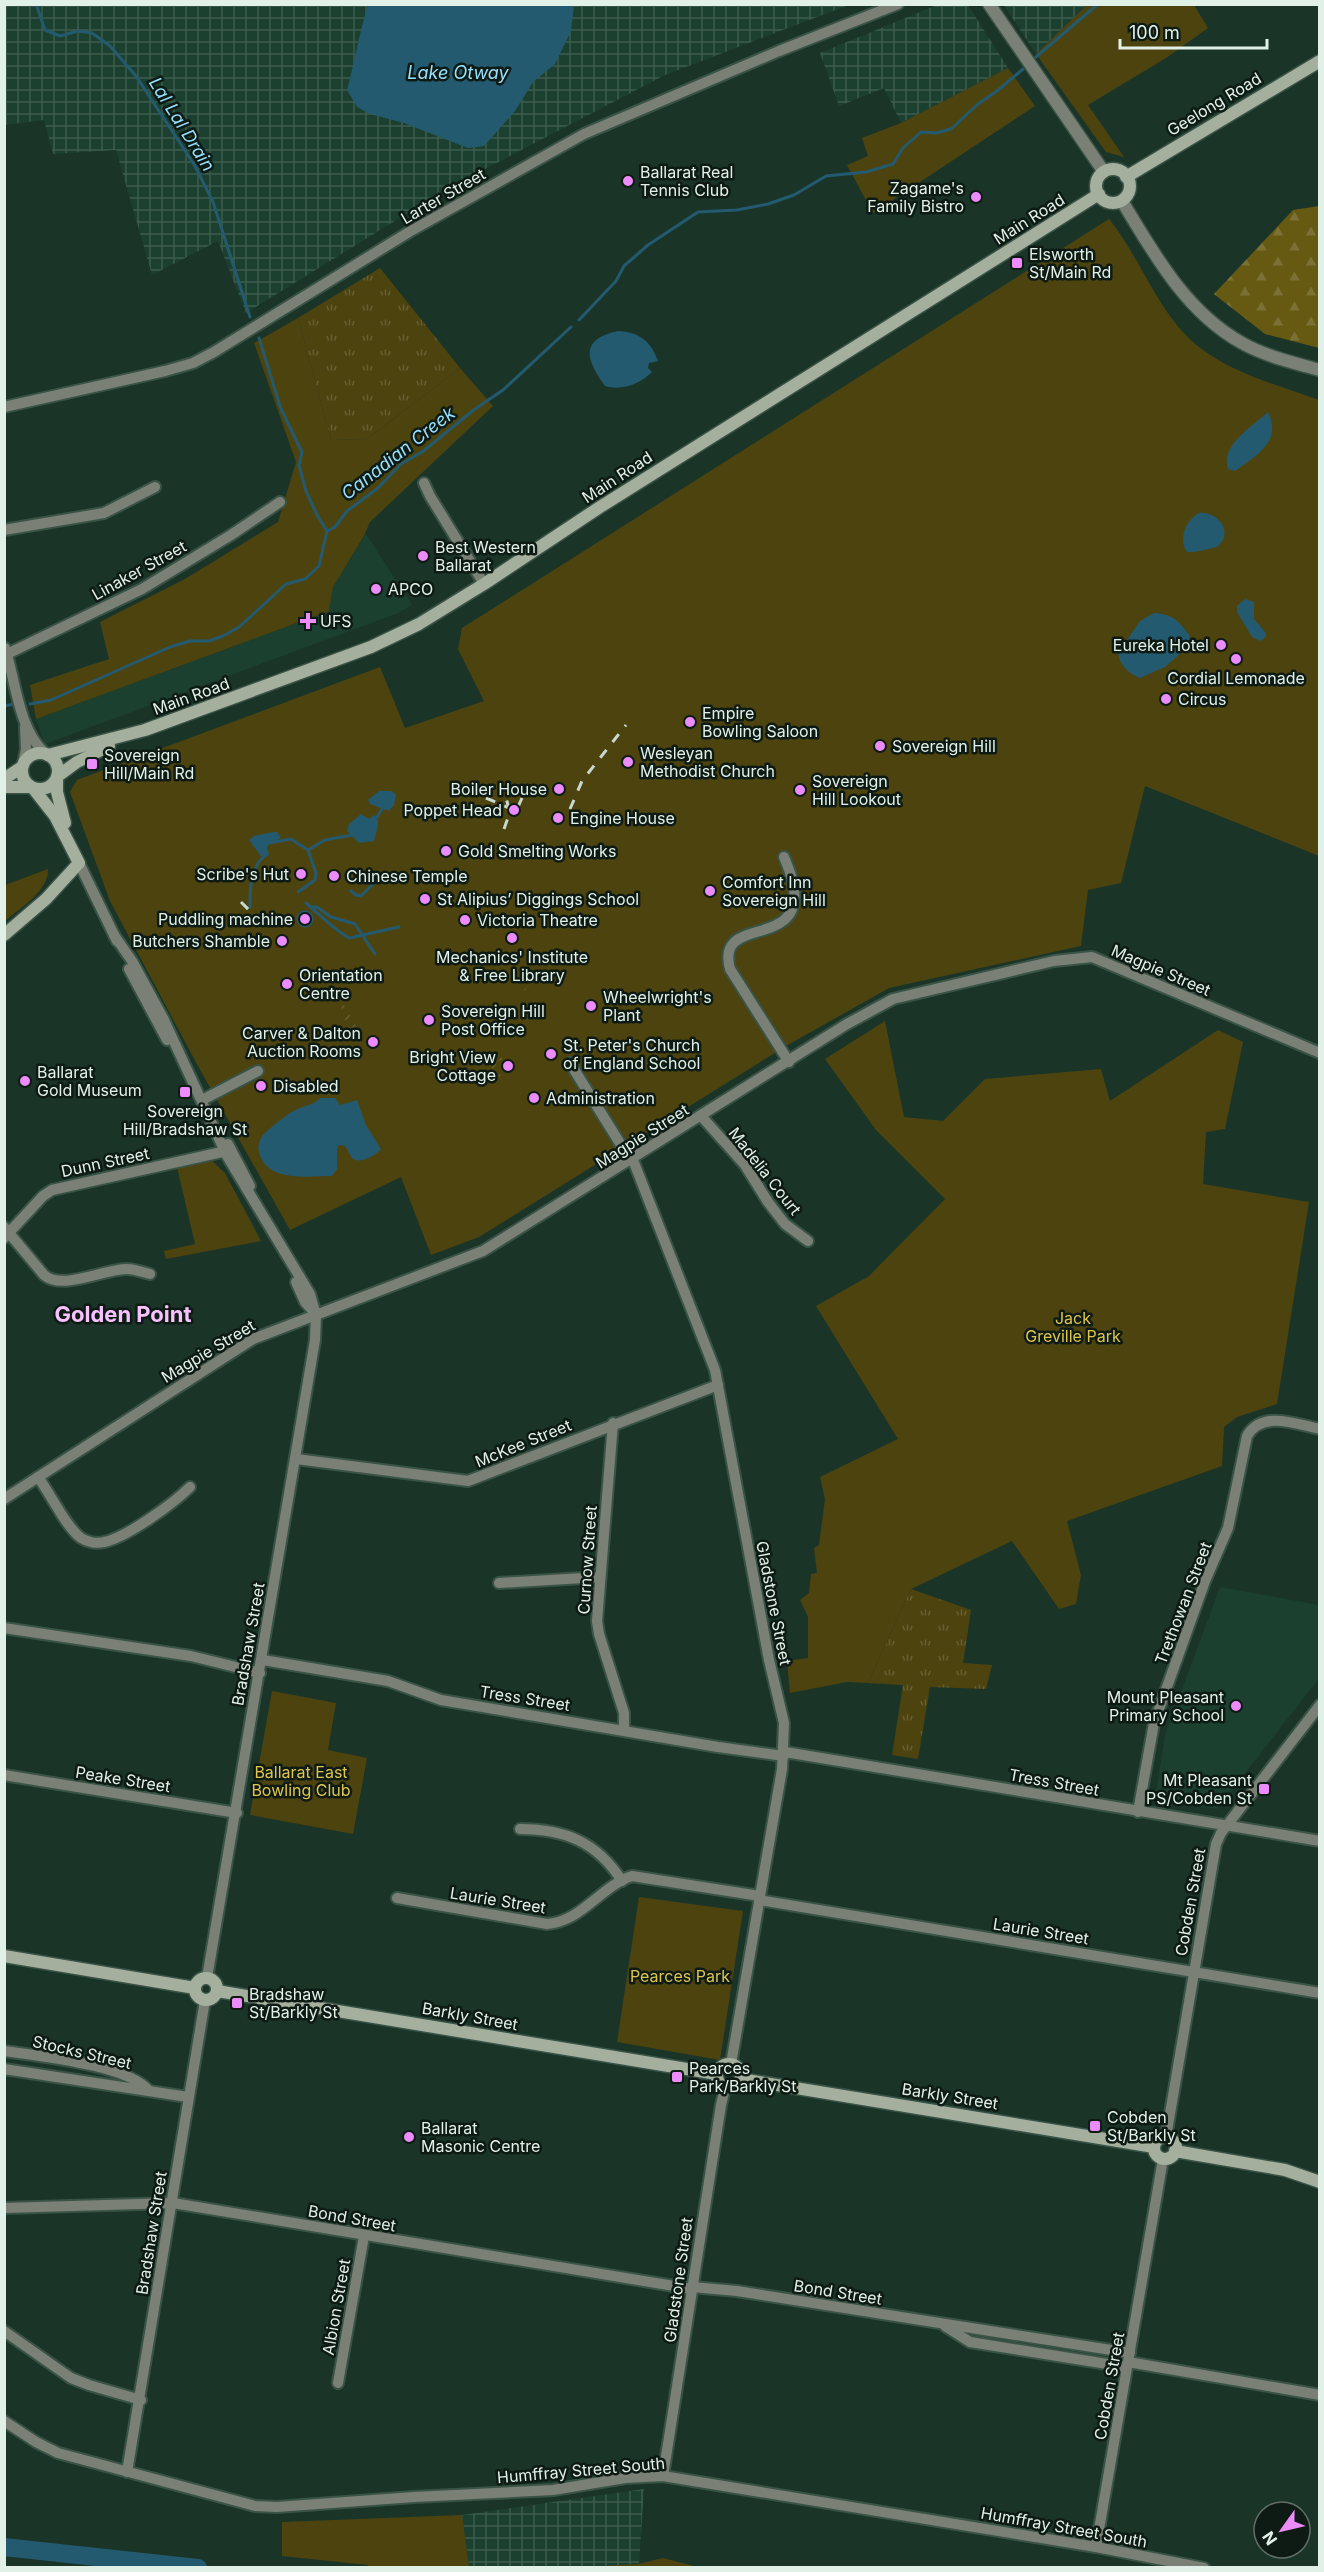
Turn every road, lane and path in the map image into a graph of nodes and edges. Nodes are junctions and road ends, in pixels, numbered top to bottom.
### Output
1 (898, 4) edge
2 (989, 4) edge
3 (1320, 61) edge
4 (1104, 172) junction
5 (1126, 177) junction
6 (1099, 194) junction
7 (1122, 201) junction
8 (1320, 370) edge
9 (4, 407) edge
10 (424, 483) dead end
11 (155, 487) dead end
12 (280, 502) dead end
13 (4, 530) edge
14 (484, 584) junction
15 (6, 651) edge
16 (23, 715) junction
17 (129, 736) junction
18 (47, 755) junction
19 (23, 766) junction
20 (58, 776) junction
21 (4, 779) edge
22 (4, 787) edge
23 (32, 788) junction
24 (784, 857) dead end
25 (78, 861) junction
26 (4, 935) edge
27 (1320, 1053) edge
28 (789, 1062) junction
29 (570, 1063) dead end
30 (258, 1071) dead end
31 (194, 1084) junction
32 (204, 1099) junction
33 (702, 1117) junction
34 (228, 1150) junction
35 (632, 1160) junction
36 (6, 1232) edge
37 (808, 1241) dead end
38 (150, 1274) dead end
39 (316, 1315) junction
40 (718, 1385) junction
41 (613, 1424) junction
42 (1320, 1429) edge
43 (296, 1459) junction
44 (39, 1476) junction
45 (190, 1487) dead end
46 (4, 1498) edge
47 (600, 1576) junction
48 (499, 1583) dead end
49 (4, 1628) edge
50 (263, 1660) junction
51 (261, 1673) junction
52 (1320, 1705) edge
53 (624, 1730) junction
54 (784, 1754) junction
55 (4, 1775) edge
56 (1138, 1812) junction
57 (237, 1813) junction
58 (1228, 1825) junction
59 (520, 1829) dead end
60 (1320, 1841) edge
61 (622, 1881) junction
62 (397, 1898) dead end
63 (759, 1898) junction
64 (4, 1956) edge
65 (1194, 1972) junction
66 (207, 1978) junction
67 (195, 1988) junction
68 (217, 1990) junction
69 (1320, 1993) edge
70 (205, 2000) junction
71 (4, 2051) edge
72 (731, 2064) junction
73 (4, 2069) edge
74 (717, 2074) junction
75 (741, 2079) junction
76 (725, 2088) junction
77 (149, 2091) junction
78 (188, 2097) junction
79 (1166, 2138) junction
80 (1154, 2147) junction
81 (1175, 2151) junction
82 (1163, 2159) junction
83 (1320, 2182) edge
84 (172, 2203) junction
85 (4, 2208) edge
86 (364, 2236) junction
87 (692, 2288) junction
88 (4, 2331) edge
89 (1128, 2361) junction
90 (339, 2383) dead end
91 (1320, 2395) edge
92 (141, 2400) junction
93 (4, 2421) edge
94 (128, 2472) junction
95 (663, 2476) junction
96 (1096, 2547) junction
97 (1204, 2568) edge

1 - 9 street, Larter Street
2 - 4 street
3 - 5 main road, Geelong Road
4 - 5 main road
4 - 6 main road
5 - 7 main road
6 - 7 main road
6 - 14 main road, Main Road
7 - 8 street
10 - 14 street
11 - 13 street
12 - 15 street, Linaker Street
14 - 17 main road, Main Road
15 - 16 street
16 - 18 street
16 - 19 street
17 - 18 main road, Main Road
17 - 20 main road, Main Road
18 - 19 main road
18 - 20 main road
19 - 21 main road
19 - 23 main road
20 - 23 main road
20 - 25 main road
22 - 23 main road
23 - 25 main road
24 - 28 street
25 - 26 main road
25 - 31 street
27 - 28 street, Magpie Street
28 - 33 street, Magpie Street
29 - 35 street, Gladstone Street
30 - 32 street
31 - 32 street
31 - 34 street
32 - 34 street
33 - 35 street, Magpie Street
33 - 37 street, Madelia Court
34 - 36 street, Dunn Street
34 - 39 street
35 - 39 street, Magpie Street
35 - 40 street, Gladstone Street
36 - 38 street
39 - 43 street, Bradshaw Street
39 - 44 street, Magpie Street
40 - 41 street, McKee Street
40 - 54 street, Gladstone Street
41 - 43 street, McKee Street
41 - 47 street, Curnow Street
42 - 56 street, Trethowan Street
43 - 50 street, Bradshaw Street
44 - 45 street
44 - 46 street, Magpie Street
47 - 48 street
47 - 53 street, Curnow Street
49 - 51 street
50 - 51 street, Bradshaw Street
50 - 53 street, Tress Street
51 - 57 street, Bradshaw Street
52 - 58 street, Cobden Street
53 - 54 street, Tress Street
54 - 56 street, Tress Street
54 - 63 street, Gladstone Street
55 - 57 street, Peake Street
56 - 58 street, Tress Street
57 - 66 street, Bradshaw Street
58 - 60 street, Tress Street
58 - 65 street, Cobden Street
59 - 61 street
61 - 62 street, Laurie Street
61 - 63 street, Laurie Street
63 - 65 street, Laurie Street
63 - 72 street, Gladstone Street
64 - 67 main road
65 - 69 street, Laurie Street
65 - 79 street, Cobden Street
66 - 67 main road
66 - 68 main road
67 - 70 main road
68 - 70 main road
68 - 74 main road, Barkly Street
70 - 78 street, Bradshaw Street
71 - 77 street, Stocks Street
72 - 74 main road
72 - 75 main road
73 - 77 street, Stocks Street
74 - 76 main road
75 - 76 main road
75 - 80 main road, Barkly Street
76 - 87 street, Gladstone Street
77 - 78 street, Stocks Street
78 - 84 street, Bradshaw Street
79 - 80 main road
79 - 81 main road
80 - 82 main road
81 - 82 main road
81 - 83 main road
82 - 89 street, Cobden Street
84 - 85 street, Bond Street
84 - 86 street, Bond Street
84 - 92 street, Bradshaw Street
86 - 87 street, Bond Street
86 - 90 street, Albion Street
87 - 89 street, Bond Street
87 - 95 street, Gladstone Street
88 - 92 street
89 - 91 street, Bond Street
89 - 96 street, Cobden Street
92 - 94 street, Bradshaw Street
93 - 94 street, Humffray Street South
94 - 95 street, Humffray Street South
95 - 96 street, Humffray Street South
96 - 97 street, Humffray Street South

